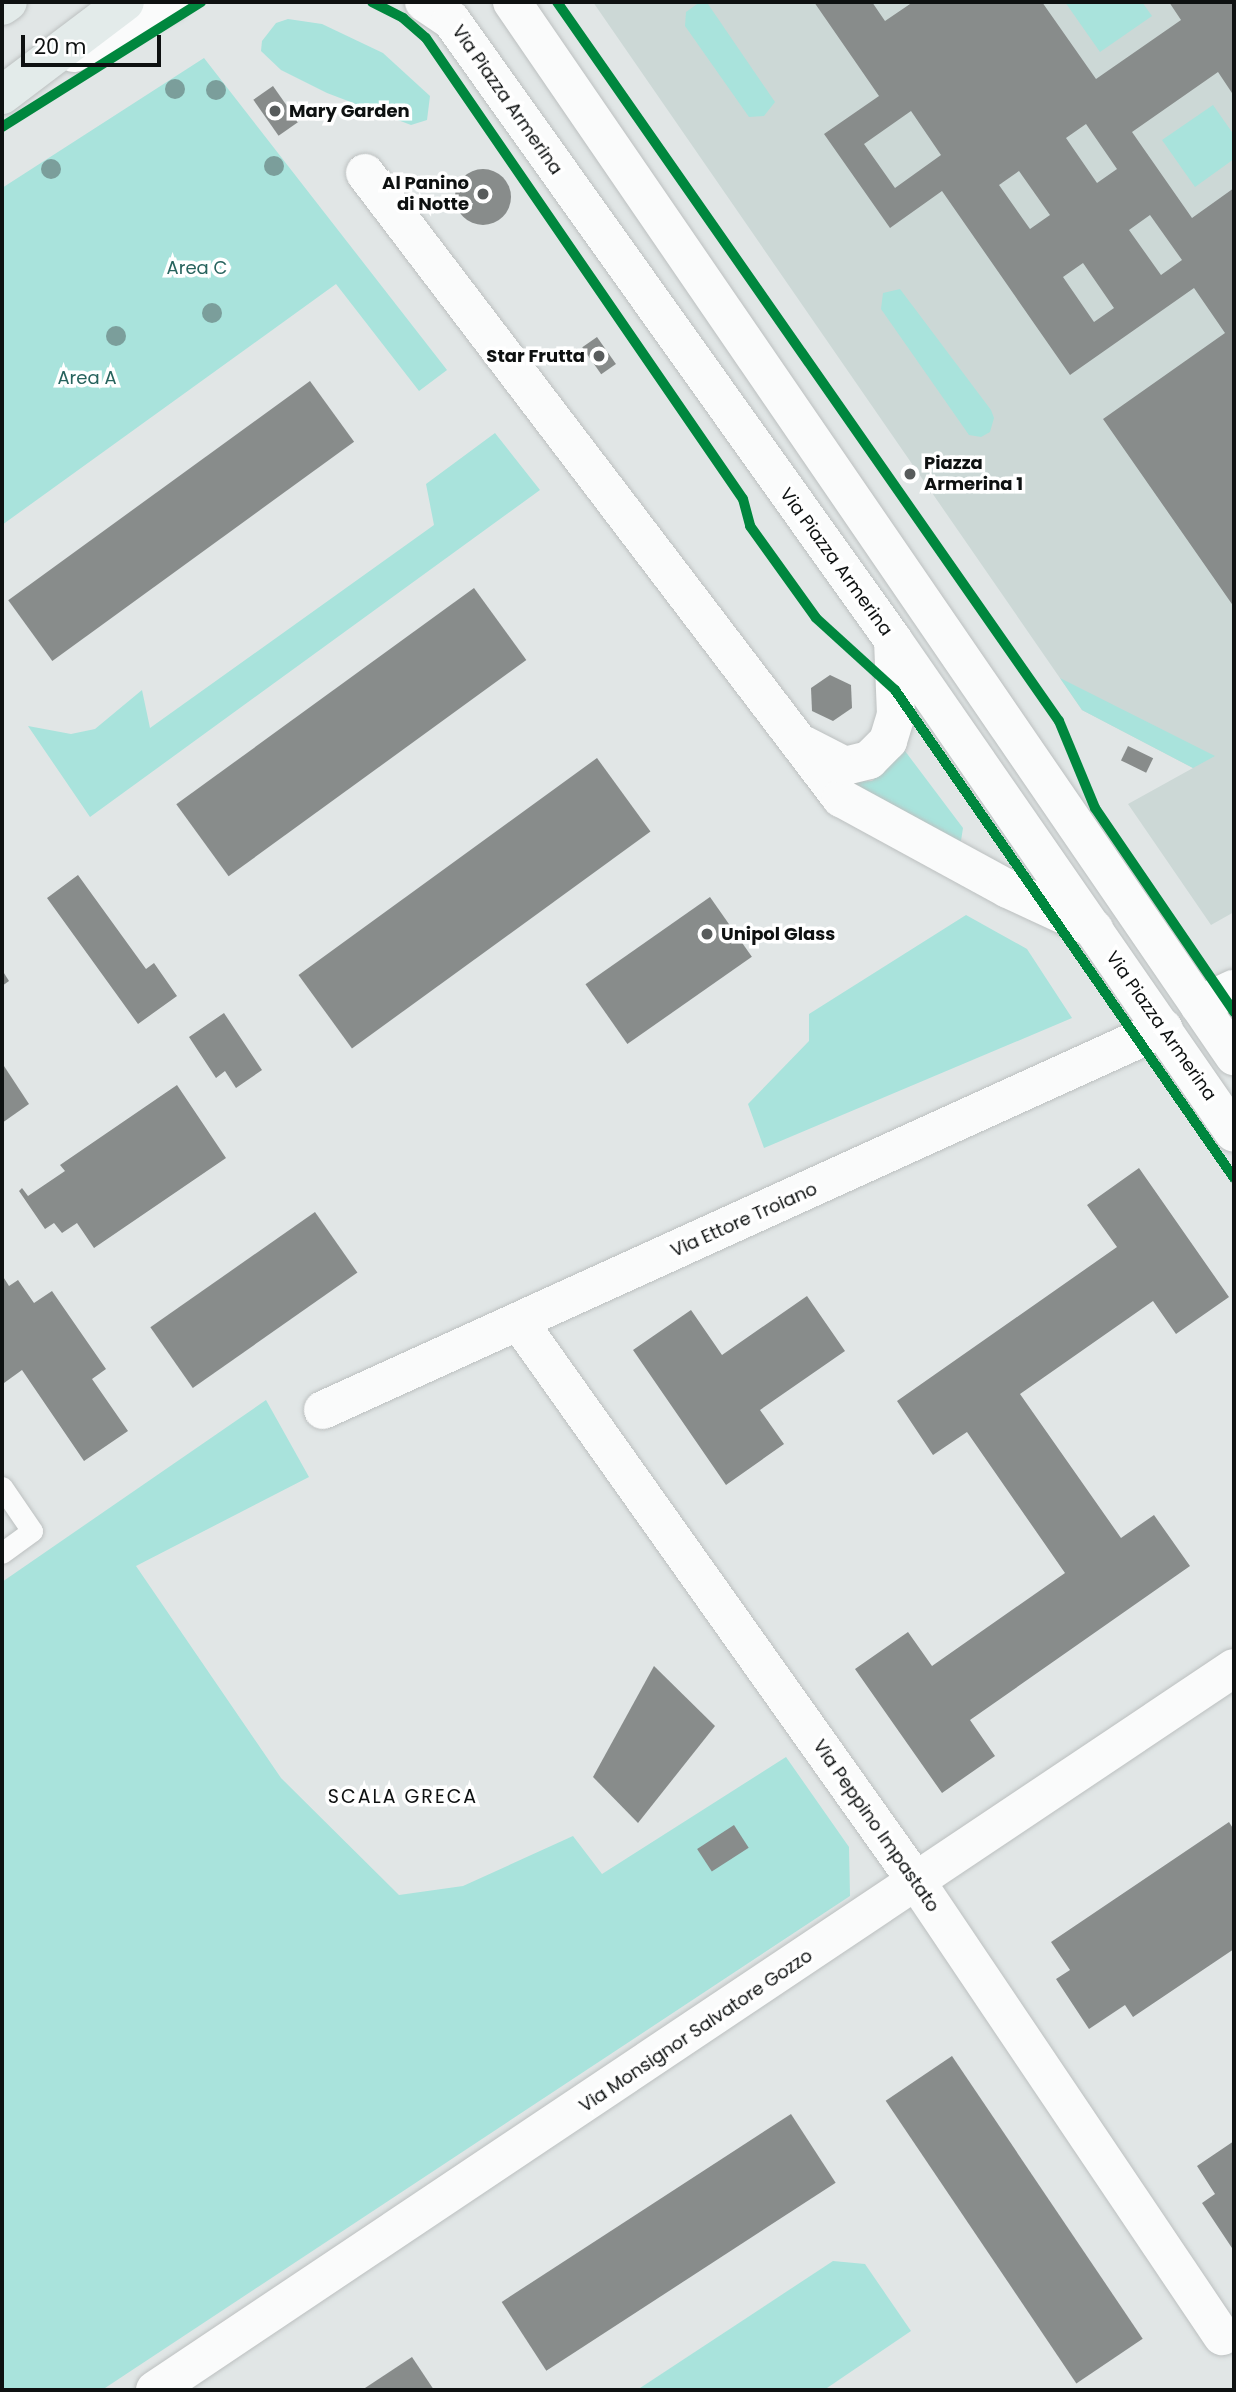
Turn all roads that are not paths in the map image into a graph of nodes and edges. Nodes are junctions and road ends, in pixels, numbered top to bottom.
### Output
1 (8, 2) edge
2 (125, 2) edge
3 (170, 2) edge
4 (424, 2) edge
5 (512, 2) edge
6 (2, 6) edge
7 (44, 67) junction
8 (2, 95) edge
9 (365, 173) dead end
10 (893, 640) junction
11 (790, 736) junction
12 (1094, 929) junction
13 (1234, 989) edge
14 (1199, 1005) junction
15 (1163, 1028) junction
16 (1234, 1056) edge
17 (1234, 1133) edge
18 (519, 1322) junction
19 (323, 1410) dead end
20 (2, 1487) edge
21 (2, 1553) edge
22 (1234, 1668) edge
23 (918, 1884) junction
24 (1222, 2336) dead end
25 (155, 2390) edge

1 - 6 main road
2 - 7 main road
3 - 7 street
4 - 10 street, Via Piazza Armerina
5 - 14 street
7 - 8 main road
9 - 11 street
10 - 11 street
10 - 12 street, Via Piazza Armerina
11 - 12 street
12 - 15 street, Via Piazza Armerina
13 - 14 street
14 - 16 street
15 - 17 street, Via Piazza Armerina
15 - 18 street, Via Ettore Troiano
18 - 19 street, Via Ettore Troiano
18 - 23 street, Via Peppino Impastato
20 - 21 lane
22 - 23 street, Via Monsignor Salvatore Gozzo
23 - 24 street, Via Peppino Impastato
23 - 25 street, Via Monsignor Salvatore Gozzo

